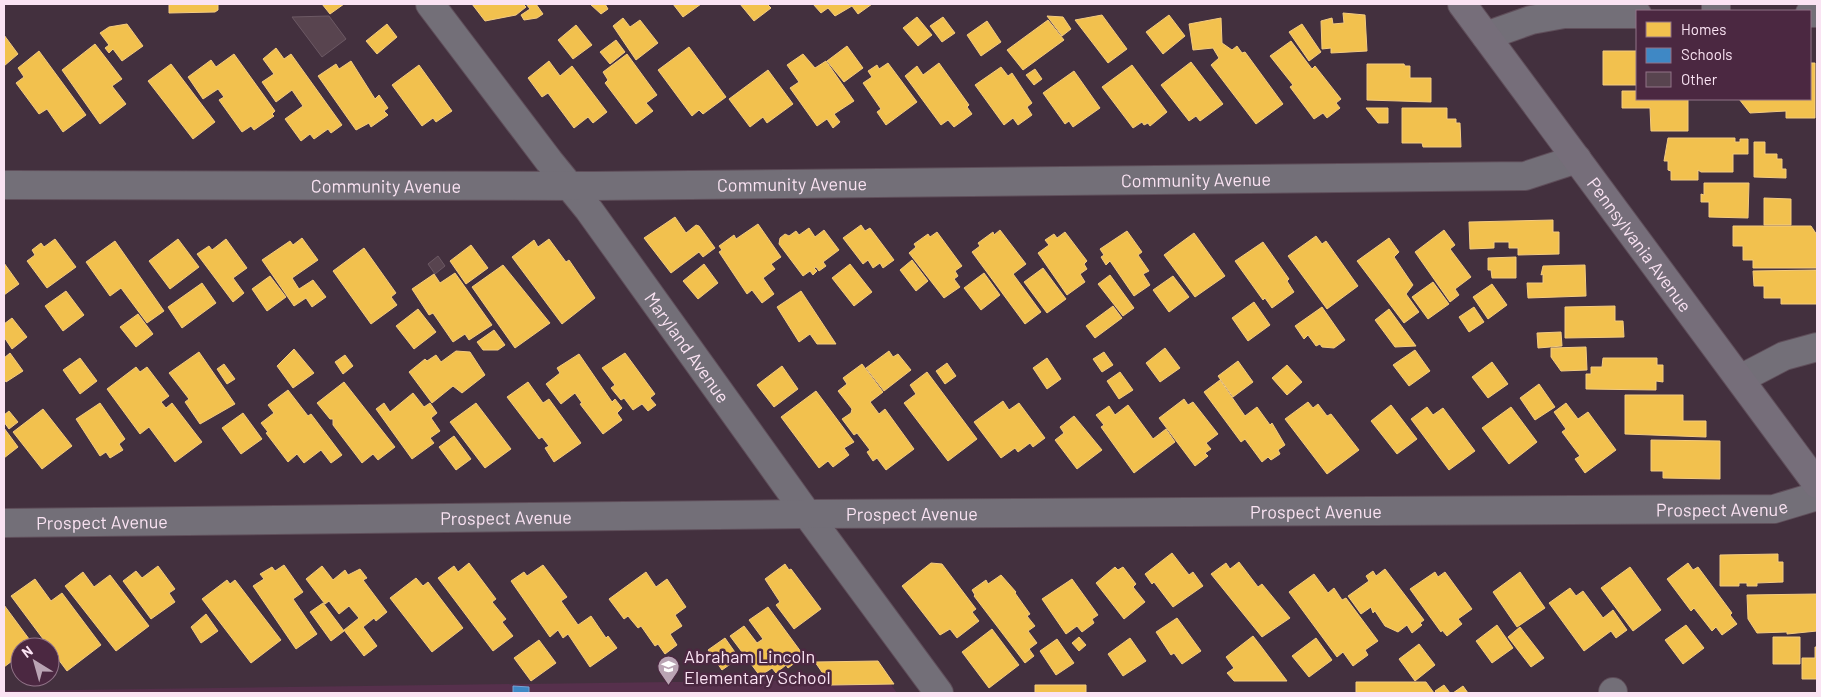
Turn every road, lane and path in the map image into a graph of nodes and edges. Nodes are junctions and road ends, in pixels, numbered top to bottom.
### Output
1 (430, 4) edge
2 (1462, 4) edge
3 (1636, 14) edge
4 (1486, 36) junction
5 (1577, 158) junction
6 (4, 185) edge
7 (571, 185) junction
8 (1817, 347) edge
9 (1740, 379) junction
10 (1817, 484) edge
11 (1817, 496) edge
12 (807, 514) junction
13 (4, 523) edge
14 (939, 693) edge

1 - 7 street, Maryland Avenue
2 - 4 main road, Pennsylvania Avenue
3 - 4 street
4 - 5 main road, Pennsylvania Avenue
5 - 7 street, Community Avenue
5 - 9 main road, Pennsylvania Avenue
6 - 7 street, Community Avenue
7 - 12 street, Maryland Avenue
8 - 9 street
9 - 10 main road, Pennsylvania Avenue
11 - 12 street, Prospect Avenue
12 - 13 street, Prospect Avenue
12 - 14 street, Maryland Avenue

